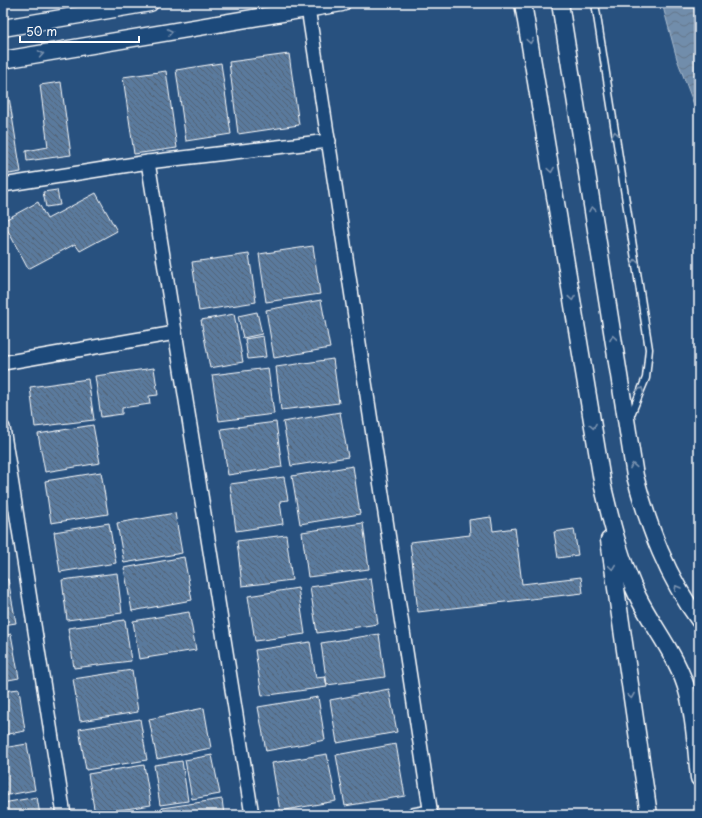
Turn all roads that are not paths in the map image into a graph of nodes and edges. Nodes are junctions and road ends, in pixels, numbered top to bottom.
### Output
1 (150, 3) edge
2 (342, 3) edge
3 (523, 3) edge
4 (560, 3) edge
5 (594, 3) edge
6 (308, 8) junction
7 (3, 28) edge
8 (3, 60) edge
9 (329, 140) junction
10 (148, 162) junction
11 (3, 185) edge
12 (175, 332) junction
13 (3, 363) edge
14 (626, 426) junction
15 (3, 428) edge
16 (603, 487) junction
17 (699, 620) edge
18 (699, 778) edge
19 (431, 814) edge
20 (64, 815) edge
21 (252, 815) edge
22 (413, 815) edge
23 (649, 815) edge

1 - 7 street
2 - 6 street
3 -> 16 street
14 -> 4 street
14 -> 5 lane
8 -> 6 street
6 - 9 street
9 - 10 street
9 - 19 street
10 - 11 street
10 - 12 street
12 - 13 street
12 - 21 street
17 -> 14 street
15 - 20 street
16 - 18 street
16 -> 23 street
19 - 22 street

